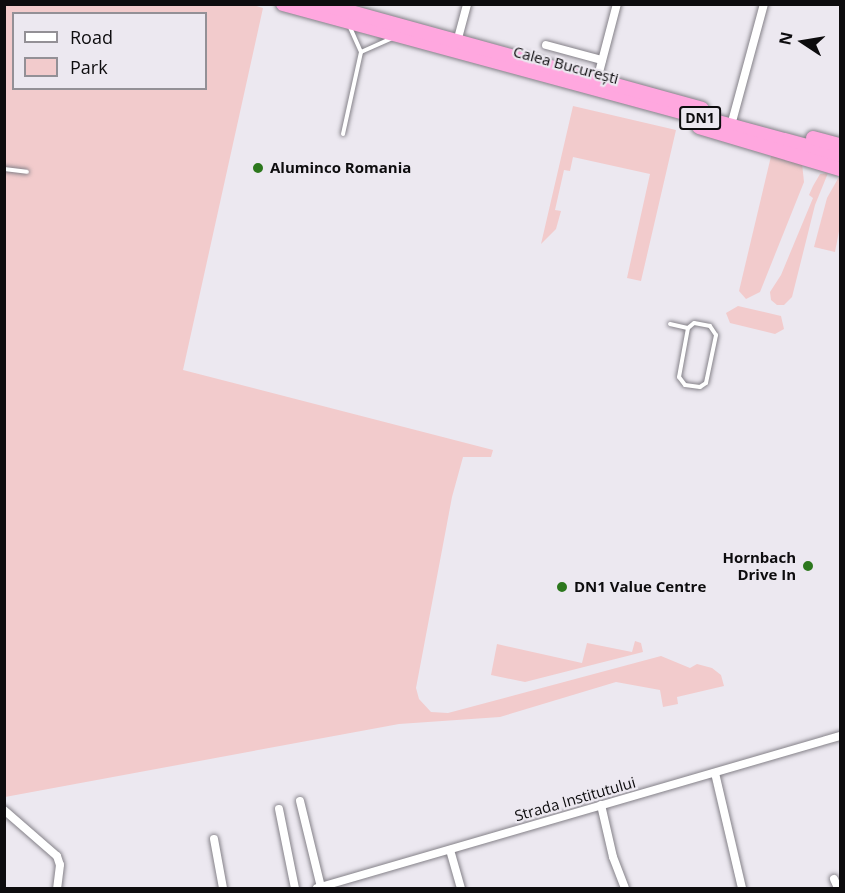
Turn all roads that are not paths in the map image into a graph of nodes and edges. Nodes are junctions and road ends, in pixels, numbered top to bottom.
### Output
1 (283, 4) edge
2 (322, 4) edge
3 (467, 4) edge
4 (617, 4) edge
5 (764, 4) edge
6 (342, 21) junction
7 (398, 36) junction
8 (457, 42) junction
9 (546, 45) dead end
10 (361, 52) junction
11 (602, 60) junction
12 (595, 85) junction
13 (733, 118) junction
14 (344, 134) dead end
15 (810, 137) junction
16 (840, 140) edge
17 (840, 146) edge
18 (840, 155) edge
19 (4, 169) edge
20 (840, 169) edge
21 (27, 172) dead end
22 (670, 324) dead end
23 (688, 327) junction
24 (840, 736) edge
25 (716, 773) junction
26 (300, 801) dead end
27 (601, 805) junction
28 (279, 809) dead end
29 (4, 810) edge
30 (214, 839) dead end
31 (450, 850) junction
32 (834, 879) dead end
33 (57, 888) edge
34 (223, 888) edge
35 (295, 888) edge
36 (319, 888) edge
37 (461, 888) edge
38 (625, 888) edge
39 (742, 888) edge
40 (838, 888) edge

1 - 6 highway, Calea București / DN1
2 - 8 highway, Calea București / DN1
3 - 8 street
4 - 11 street
5 - 13 street
6 - 7 highway, Calea București / DN1
6 - 10 lane
7 - 10 lane
7 - 12 highway, Calea București / DN1
8 - 12 highway, Calea București / DN1
9 - 11 street
10 - 14 lane
11 - 12 street
12 - 13 highway, Calea București / DN1
12 - 18 highway, Calea București / DN1
12 - 20 highway
13 - 15 highway, Calea București / DN1
15 - 16 highway
15 - 17 highway, Calea București / DN1
19 - 21 lane
22 - 23 lane
23 - 23 lane
24 - 25 street, Strada Institutului
25 - 27 street, Strada Institutului
25 - 39 street
26 - 36 street
27 - 31 street, Strada Institutului
27 - 38 street
28 - 35 street
29 - 33 street
30 - 34 street
31 - 36 street, Strada Institutului
31 - 37 street
32 - 40 street

